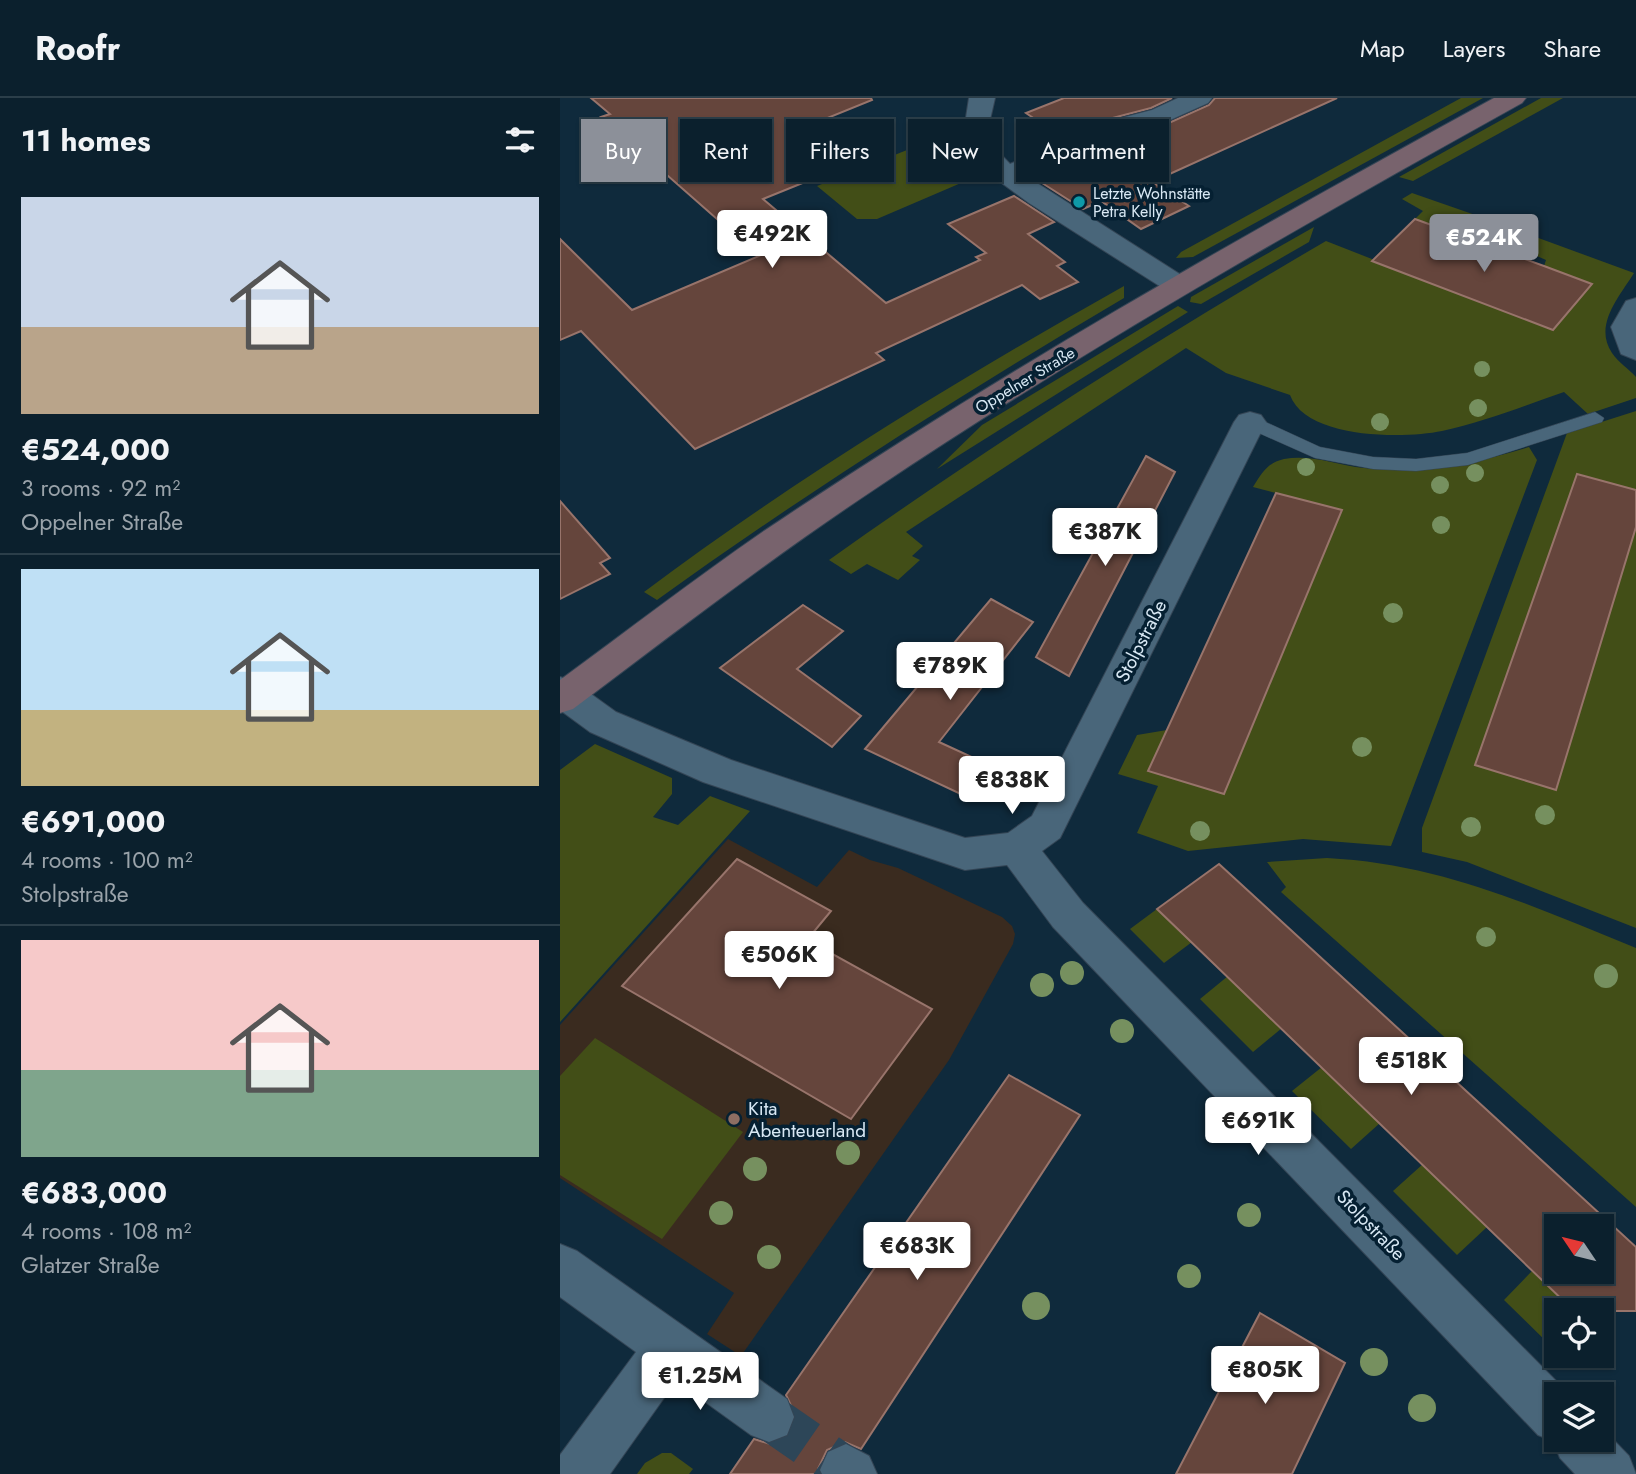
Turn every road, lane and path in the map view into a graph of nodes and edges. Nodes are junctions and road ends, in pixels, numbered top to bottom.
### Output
1 (982, 98) edge
2 (1199, 98) edge
3 (1514, 98) edge
4 (1007, 175) junction
5 (1179, 286) junction
6 (1636, 307) edge
7 (1636, 351) edge
8 (1595, 418) dead end
9 (1250, 422) joint
10 (562, 695) edge
11 (1017, 848) junction
12 (560, 1268) edge
13 (670, 1348) junction
14 (1544, 1405) edge
15 (769, 1417) tunnel mouth
16 (1590, 1452) edge
17 (578, 1474) edge
18 (1611, 1474) edge

1 - 4 street
2 - 4 street
3 - 5 street, Oppelner Straße
4 - 5 street
5 - 10 street, Oppelner Straße
6 - 7 street
8 - 9 lane
9 - 11 street, Stolpstraße
10 - 11 street, Stolpstraße
11 - 14 street, Stolpstraße
12 - 13 street
13 - 15 street
13 - 17 street
16 - 18 street

